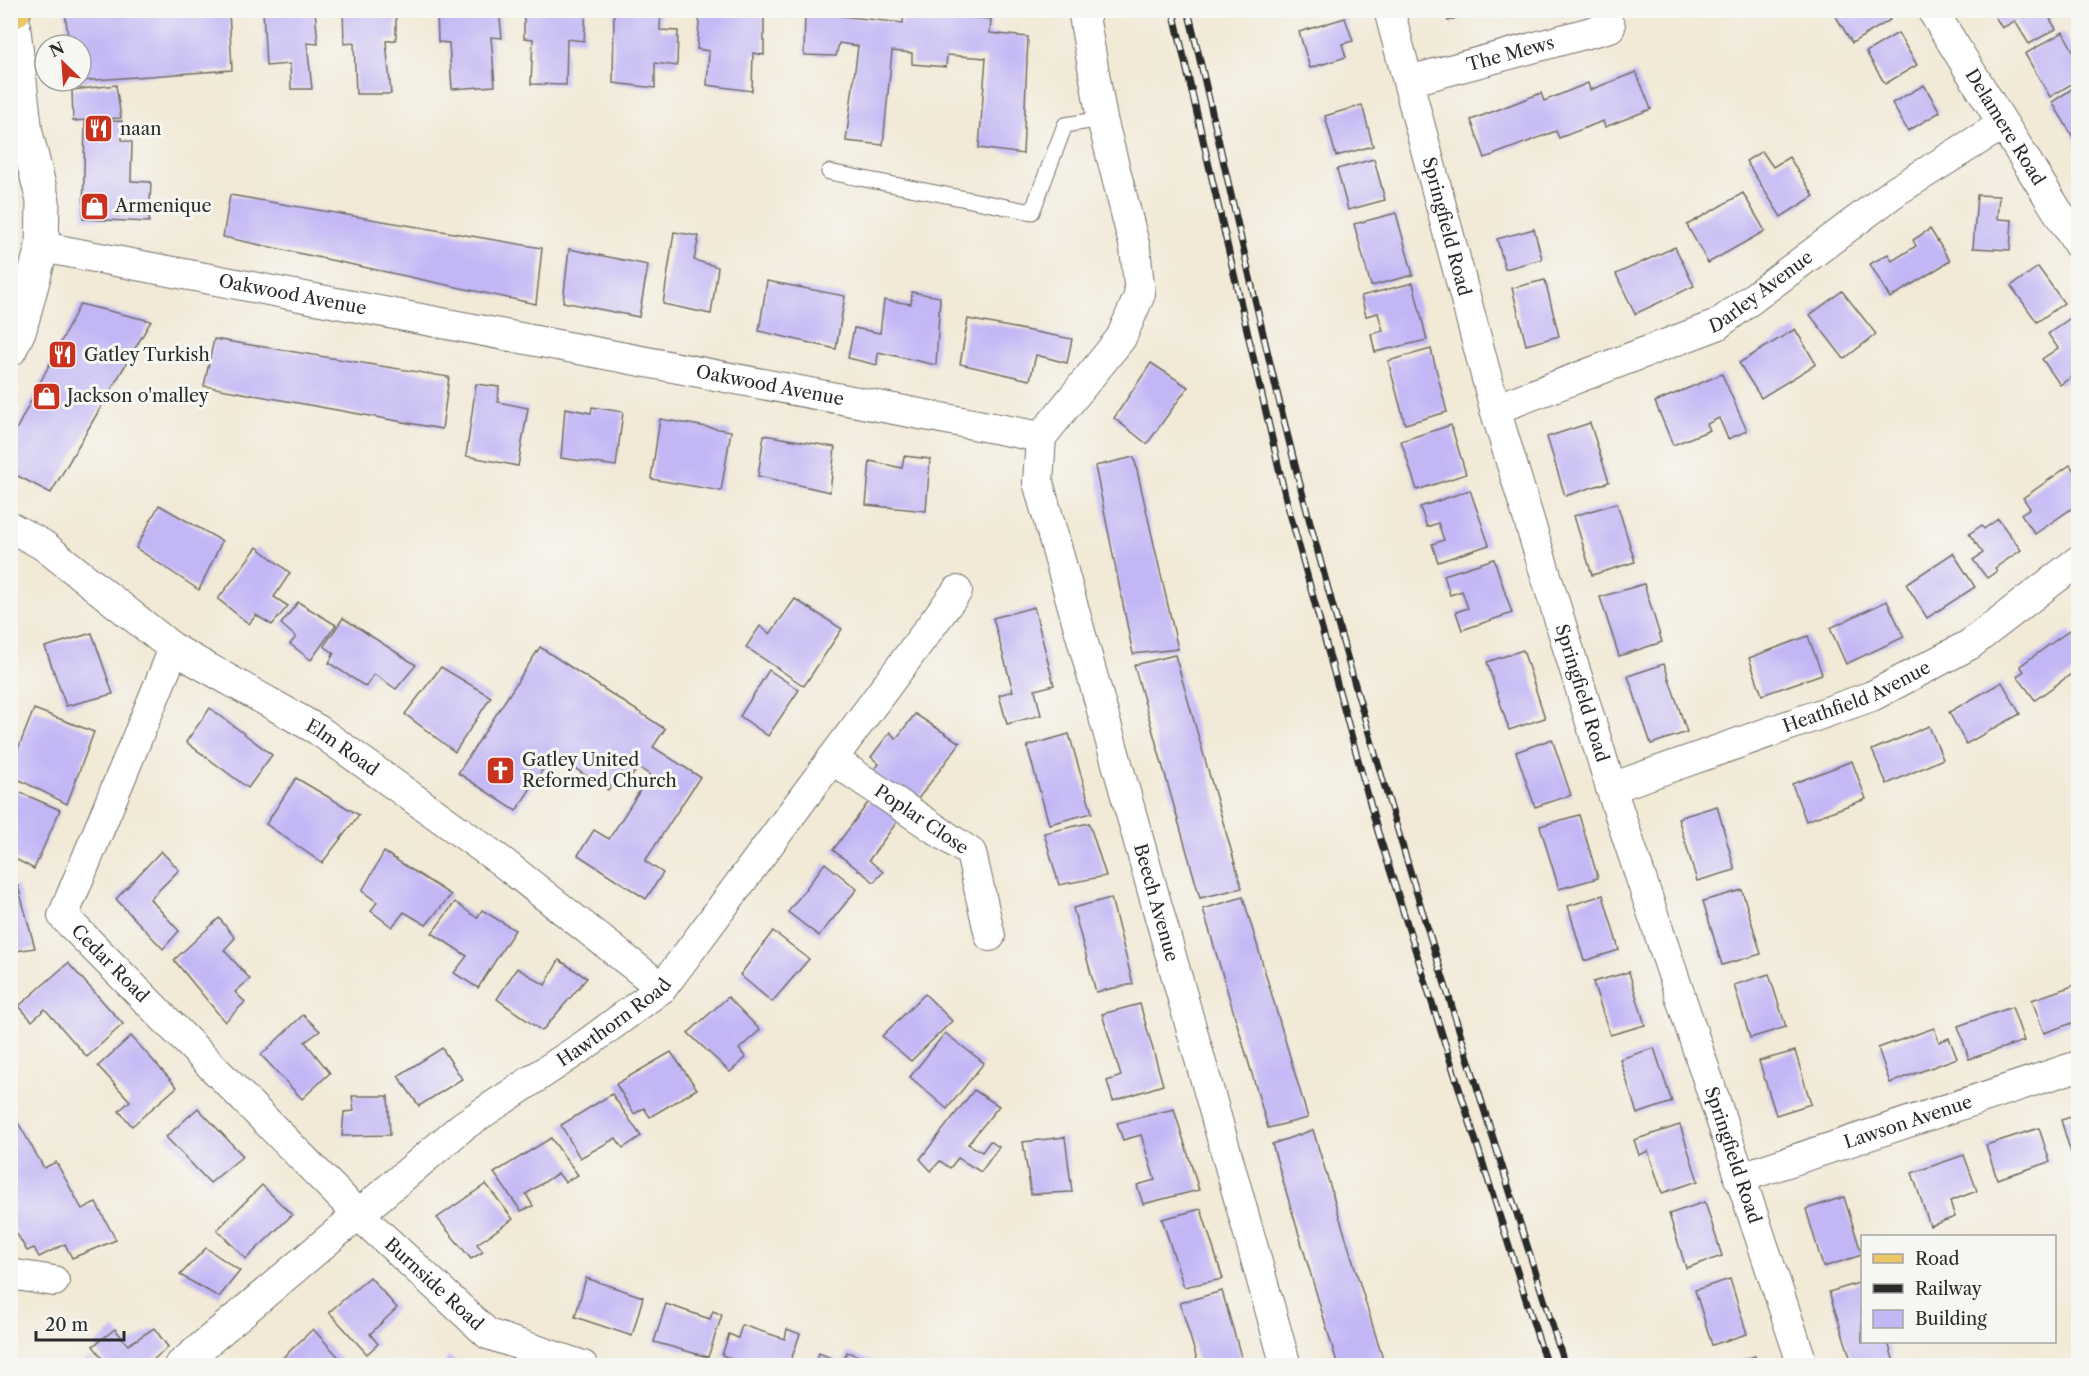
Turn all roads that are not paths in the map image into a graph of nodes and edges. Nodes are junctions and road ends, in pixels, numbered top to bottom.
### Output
1 (1083, 10) edge
2 (1389, 10) edge
3 (1932, 10) edge
4 (12, 12) edge
5 (1610, 27) dead end
6 (1409, 81) junction
7 (1102, 119) junction
8 (18, 125) edge
9 (2002, 125) junction
10 (830, 172) dead end
11 (2079, 244) edge
12 (42, 247) junction
13 (10, 350) edge
14 (1495, 409) junction
15 (1041, 437) junction
16 (10, 527) edge
17 (2079, 561) edge
18 (957, 591) dead end
19 (174, 649) junction
20 (832, 759) junction
21 (1611, 788) junction
22 (990, 936) dead end
23 (662, 988) junction
24 (2079, 1066) edge
25 (1739, 1178) junction
26 (360, 1216) junction
27 (10, 1274) edge
28 (54, 1281) dead end
29 (179, 1365) edge
30 (583, 1365) edge
31 (1286, 1365) edge
32 (1803, 1365) edge

1 - 7 street
2 - 6 street, Springfield Road
3 - 9 street, Delamere Road
4 - 8 street
5 - 6 street, The Mews
6 - 14 street, Springfield Road
7 - 10 lane
7 - 15 street
8 - 12 street
9 - 11 street, Delamere Road
9 - 14 street, Darley Avenue
12 - 13 street
12 - 15 street, Oakwood Avenue
14 - 21 street, Springfield Road
15 - 31 street, Beech Avenue
16 - 19 street, Elm Road
17 - 21 street, Heathfield Avenue
18 - 20 street, Hawthorn Road
19 - 23 street, Elm Road
19 - 26 street, Cedar Road
20 - 22 street, Poplar Close
20 - 23 street, Hawthorn Road
21 - 25 street, Springfield Road
23 - 26 street, Hawthorn Road
24 - 25 street, Lawson Avenue
25 - 32 street, Springfield Road
26 - 29 street, Hawthorn Road
26 - 30 street, Burnside Road
27 - 28 street

